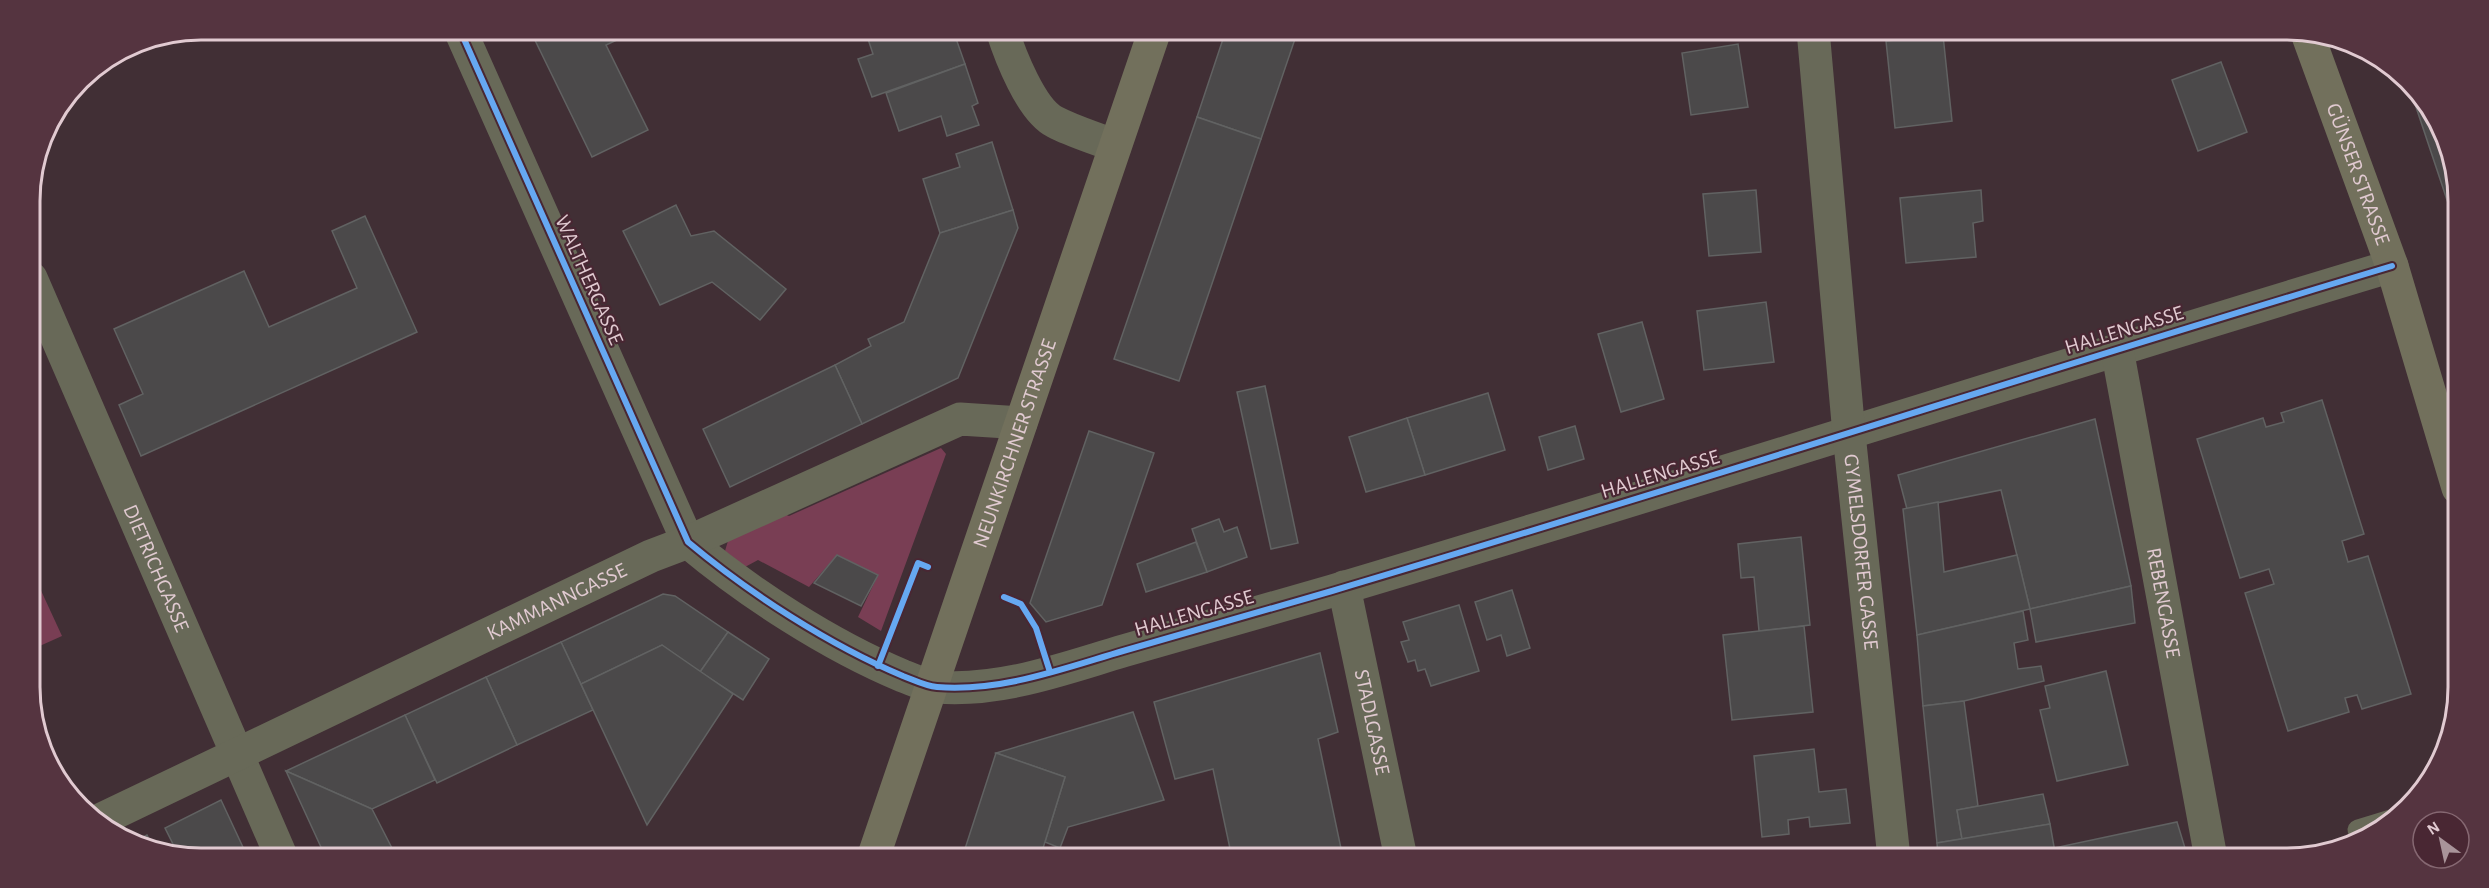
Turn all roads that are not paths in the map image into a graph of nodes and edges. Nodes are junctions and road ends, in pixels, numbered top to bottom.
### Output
1 (464, 40) edge
2 (1005, 40) edge
3 (1152, 40) edge
4 (1814, 40) edge
5 (2311, 43) edge
6 (1115, 146) junction
7 (2392, 266) junction
8 (41, 301) edge
9 (2117, 349) junction
10 (1022, 423) junction
11 (1849, 434) junction
12 (2448, 454) edge
13 (688, 542) junction
14 (1344, 587) junction
15 (932, 687) junction
16 (236, 754) junction
17 (107, 816) edge
18 (1399, 847) edge
19 (1893, 847) edge
20 (2209, 847) edge
21 (278, 848) edge
22 (877, 848) edge

1 - 13 street, WALTHERGASSE
2 - 6 street
3 - 6 main road, NEUNKIRCHNER STRASSE
4 - 11 street, GYMELSDORFER GASSE
5 - 7 main road, GÜNSER STRASSE
6 - 10 main road, NEUNKIRCHNER STRASSE
7 - 9 street, HALLENGASSE
7 - 12 main road, GÜNSER STRASSE
8 - 16 street, DIETRICHGASSE
9 - 11 street, HALLENGASSE
9 - 20 street, REBENGASSE
10 - 13 street, KAMMANNGASSE
10 - 15 main road, NEUNKIRCHNER STRASSE
11 - 14 street, HALLENGASSE
11 - 19 street, GYMELSDORFER GASSE
13 - 15 street
13 - 16 street, KAMMANNGASSE
14 - 15 street, HALLENGASSE
14 - 18 street, STADLGASSE
15 - 22 main road, NEUNKIRCHNER STRASSE
16 - 17 street, KAMMANNGASSE
16 - 21 street, DIETRICHGASSE

